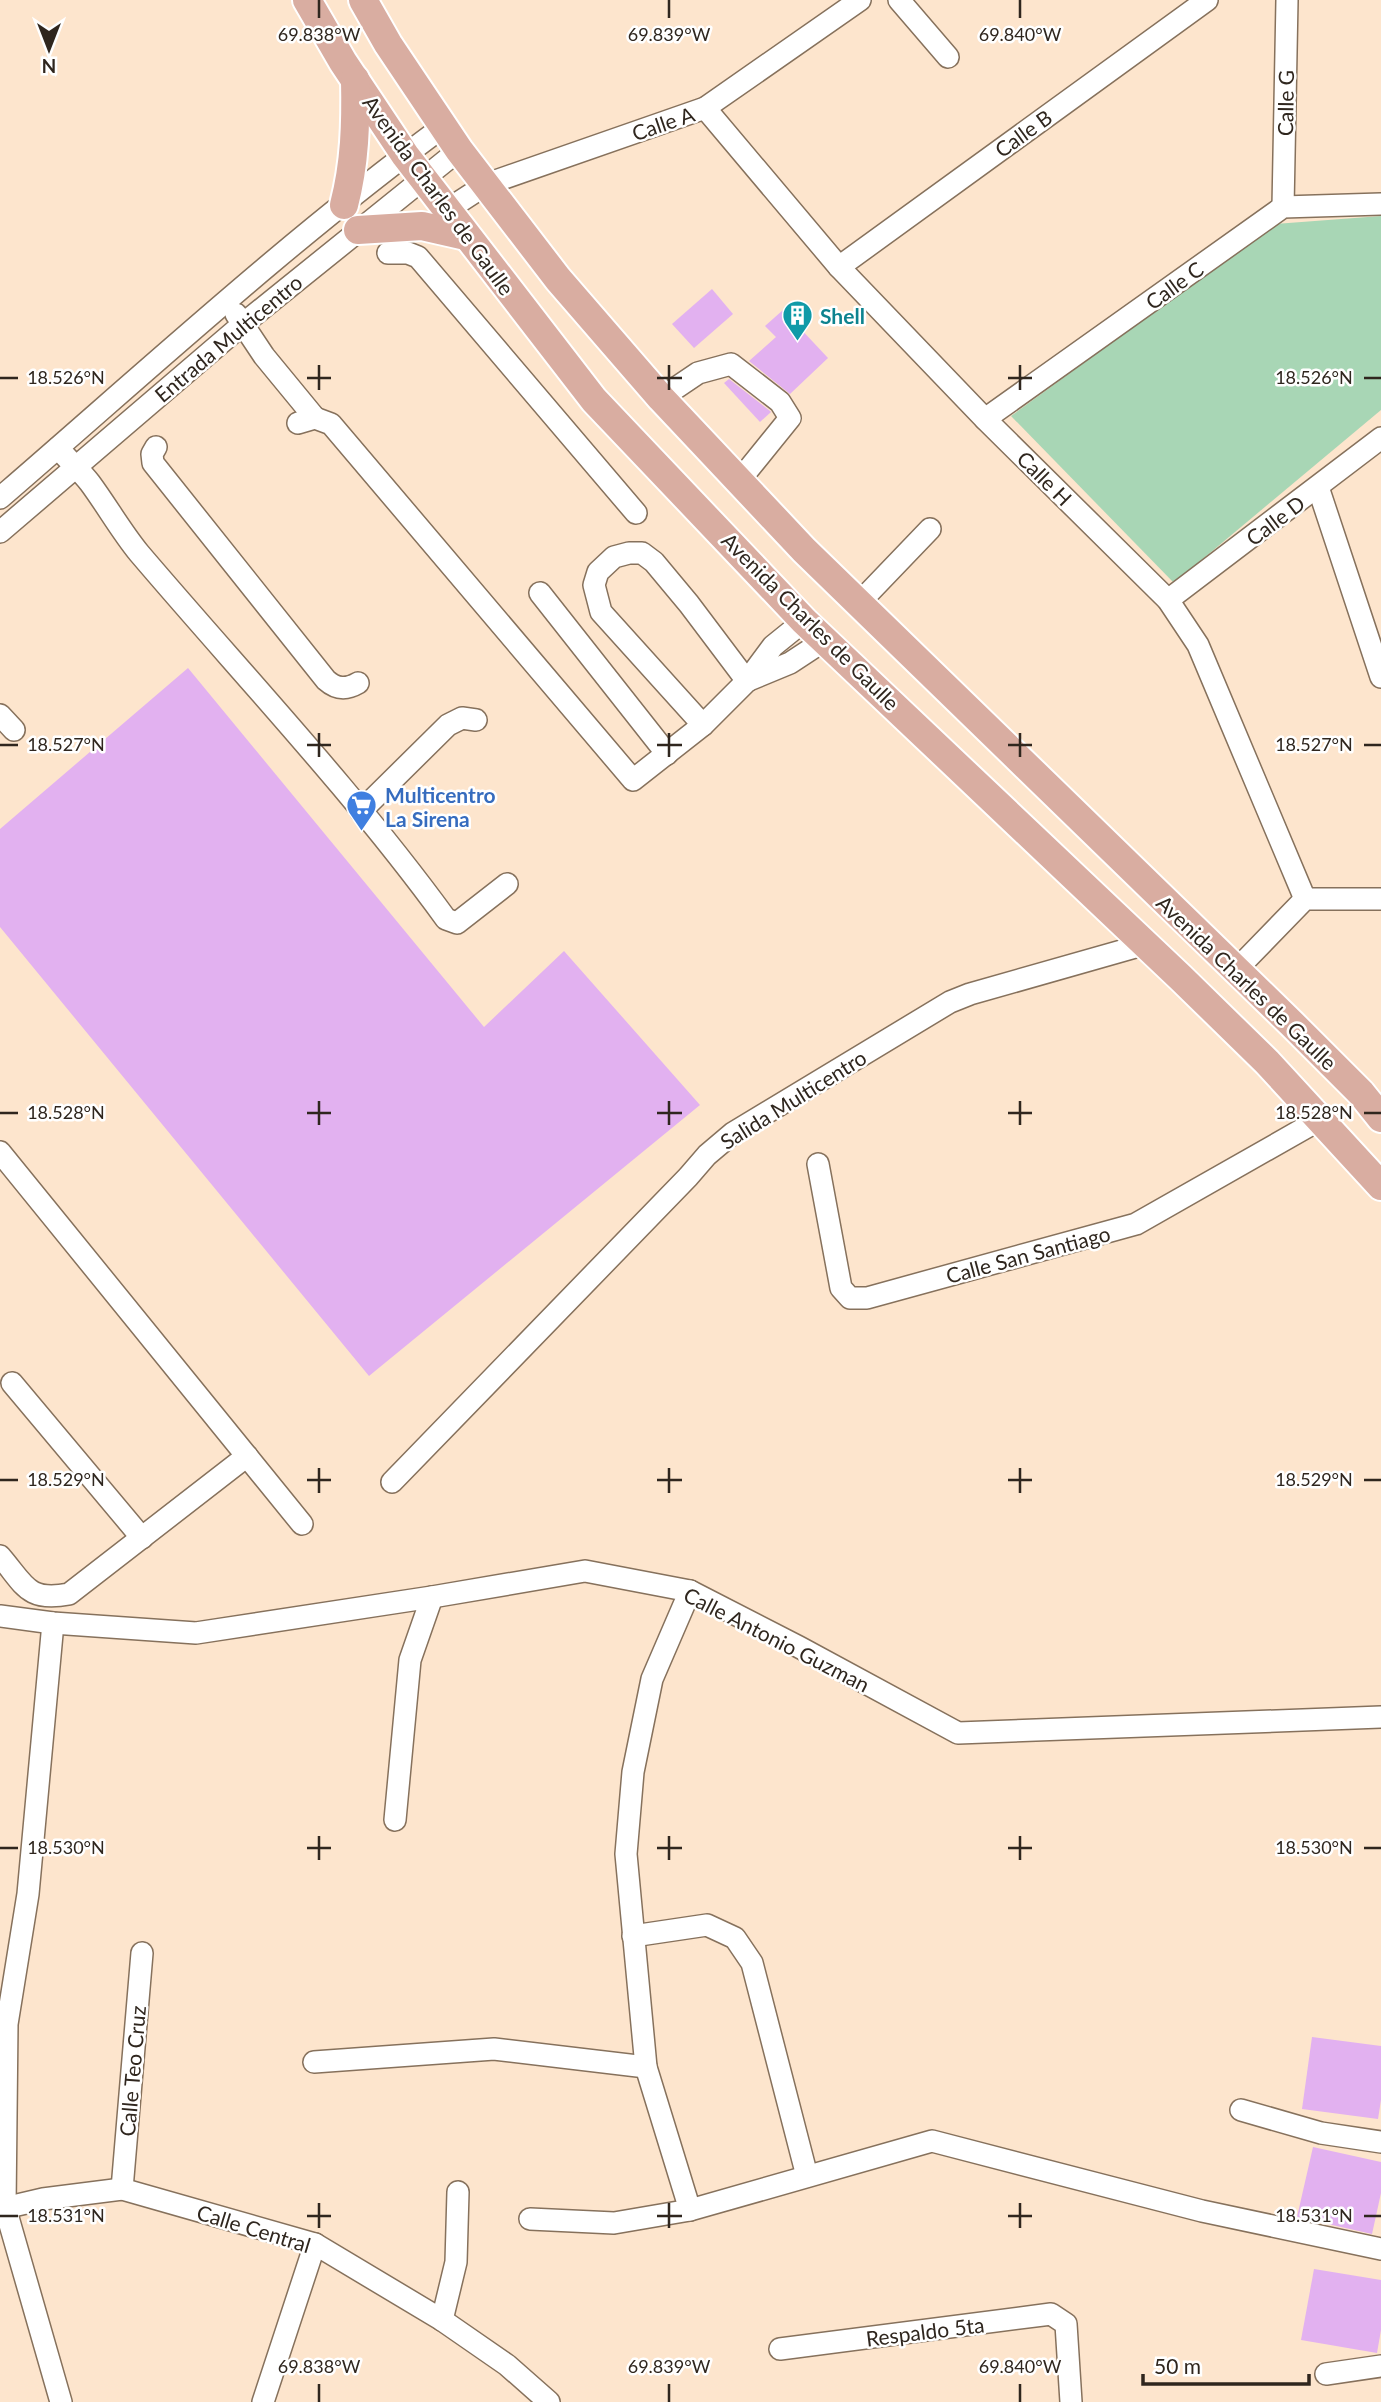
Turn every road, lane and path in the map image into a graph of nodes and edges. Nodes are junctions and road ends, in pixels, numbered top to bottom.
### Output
1 (307, 0) edge
2 (363, 0) edge
3 (860, 0) edge
4 (899, 0) edge
5 (1207, 0) edge
6 (1287, 0) edge
7 (947, 57) dead end
8 (355, 79) junction
9 (705, 108) junction
10 (444, 127) junction
11 (459, 150) junction
12 (405, 155) junction
13 (422, 178) junction
14 (487, 184) junction
15 (1381, 204) edge
16 (344, 205) junction
17 (1283, 207) junction
18 (447, 210) junction
19 (358, 230) junction
20 (466, 236) junction
21 (387, 253) dead end
22 (839, 267) junction
23 (227, 301) junction
24 (243, 324) junction
25 (661, 398) junction
26 (985, 419) junction
27 (1381, 438) edge
28 (156, 447) dead end
29 (58, 448) junction
30 (75, 468) junction
31 (739, 481) junction
32 (1318, 488) junction
33 (0, 498) edge
34 (636, 513) dead end
35 (930, 529) dead end
36 (0, 532) edge
37 (540, 593) dead end
38 (1168, 600) junction
39 (859, 603) junction
40 (804, 621) junction
41 (825, 640) junction
42 (1381, 677) edge
43 (747, 681) junction
44 (358, 683) dead end
45 (476, 720) dead end
46 (703, 724) junction
47 (667, 754) junction
48 (361, 811) junction
49 (507, 884) dead end
50 (1305, 899) junction
51 (1381, 899) edge
52 (1108, 908) junction
53 (1174, 911) junction
54 (1146, 944) junction
55 (1236, 970) junction
56 (1181, 978) junction
57 (1381, 1118) edge
58 (1318, 1120) junction
59 (0, 1152) edge
60 (818, 1164) dead end
61 (1381, 1186) edge
62 (12, 1383) dead end
63 (247, 1457) junction
64 (392, 1482) dead end
65 (302, 1524) dead end
66 (142, 1538) junction
67 (0, 1556) edge
68 (691, 1591) junction
69 (432, 1597) junction
70 (0, 1616) edge
71 (53, 1623) junction
72 (1381, 1717) edge
73 (395, 1820) dead end
74 (633, 1936) junction
75 (142, 1953) dead end
76 (4, 2025) edge
77 (314, 2062) dead end
78 (646, 2067) junction
79 (1241, 2110) dead end
80 (1381, 2142) edge
81 (807, 2176) junction
82 (122, 2189) junction
83 (458, 2192) dead end
84 (3, 2208) edge
85 (690, 2210) junction
86 (530, 2218) dead end
87 (315, 2244) junction
88 (1381, 2249) edge
89 (442, 2320) junction
90 (780, 2349) dead end
91 (1381, 2367) edge
92 (1326, 2374) dead end
93 (61, 2402) edge
94 (263, 2402) edge
95 (550, 2402) edge
96 (1071, 2402) edge

1 - 8 main road, Avenida Charles de Gaulle
2 - 10 main road, Avenida Charles de Gaulle
3 - 9 street, Calle A
4 - 7 street
5 - 22 street, Calle B
6 - 17 street, Calle G
8 - 12 main road, Avenida Charles de Gaulle
8 - 16 main road
9 - 14 street, Calle A
9 - 22 street, Calle H
10 - 11 main road, Avenida Charles de Gaulle
10 - 12 street, Entrada Multicentro
11 - 13 street, Entrada Multicentro
11 - 14 main road, Avenida Charles de Gaulle
12 - 13 main road, Avenida Charles de Gaulle
12 - 16 street, Entrada Multicentro
13 - 18 main road, Avenida Charles de Gaulle
13 - 19 street, Entrada Multicentro
14 - 18 street, Calle A
14 - 25 main road, Avenida Charles de Gaulle
15 - 17 street
16 - 23 street, Entrada Multicentro
17 - 26 street, Calle C
18 - 20 main road, Avenida Charles de Gaulle
19 - 20 main road
19 - 24 street, Entrada Multicentro
20 - 40 main road, Avenida Charles de Gaulle
21 - 34 street
22 - 26 street, Calle H
23 - 24 street
23 - 29 street, Entrada Multicentro
24 - 30 street, Entrada Multicentro
24 - 47 street
25 - 31 main road, Avenida Charles de Gaulle
25 - 31 street
26 - 38 street, Calle H
27 - 32 street, Calle D
28 - 44 street
29 - 30 street
29 - 33 street, Entrada Multicentro
30 - 36 street, Entrada Multicentro
30 - 48 street
31 - 39 main road, Avenida Charles de Gaulle
32 - 38 street, Calle D
32 - 42 street
35 - 39 street
37 - 47 street
38 - 50 street, Calle H
39 - 53 main road, Avenida Charles de Gaulle
40 - 41 main road, Avenida Charles de Gaulle
40 - 43 street
41 - 43 street
41 - 52 main road, Avenida Charles de Gaulle
43 - 46 street
43 - 46 street
45 - 48 street
46 - 47 street
48 - 49 street
50 - 51 street
50 - 55 street
52 - 53 main road
52 - 54 main road, Avenida Charles de Gaulle
53 - 55 main road, Avenida Charles de Gaulle
54 - 56 main road, Avenida Charles de Gaulle
54 - 64 street, Salida Multicentro
55 - 56 main road
55 - 57 main road, Avenida Charles de Gaulle
56 - 58 main road, Avenida Charles de Gaulle
58 - 60 street, Calle San Santiago
58 - 61 main road, Avenida Charles de Gaulle
59 - 63 street
62 - 66 street
63 - 65 street
63 - 66 street
66 - 67 street
68 - 69 street, Calle Antonio Guzman
68 - 72 street, Calle Antonio Guzman
68 - 74 street
69 - 71 street, Calle Antonio Guzman
69 - 73 street
70 - 71 street, Calle Antonio Guzman
71 - 76 street
74 - 78 street
74 - 81 street
75 - 82 street, Calle Teo Cruz
76 - 84 street
77 - 78 street
78 - 85 street
79 - 80 street
81 - 85 street
81 - 88 street
82 - 84 street, Calle Central
82 - 87 street, Calle Central
83 - 89 street
84 - 93 street
85 - 86 street
87 - 89 street, Calle Central
87 - 94 street
89 - 95 street, Calle Central
90 - 96 street, Respaldo 5ta
91 - 92 street

